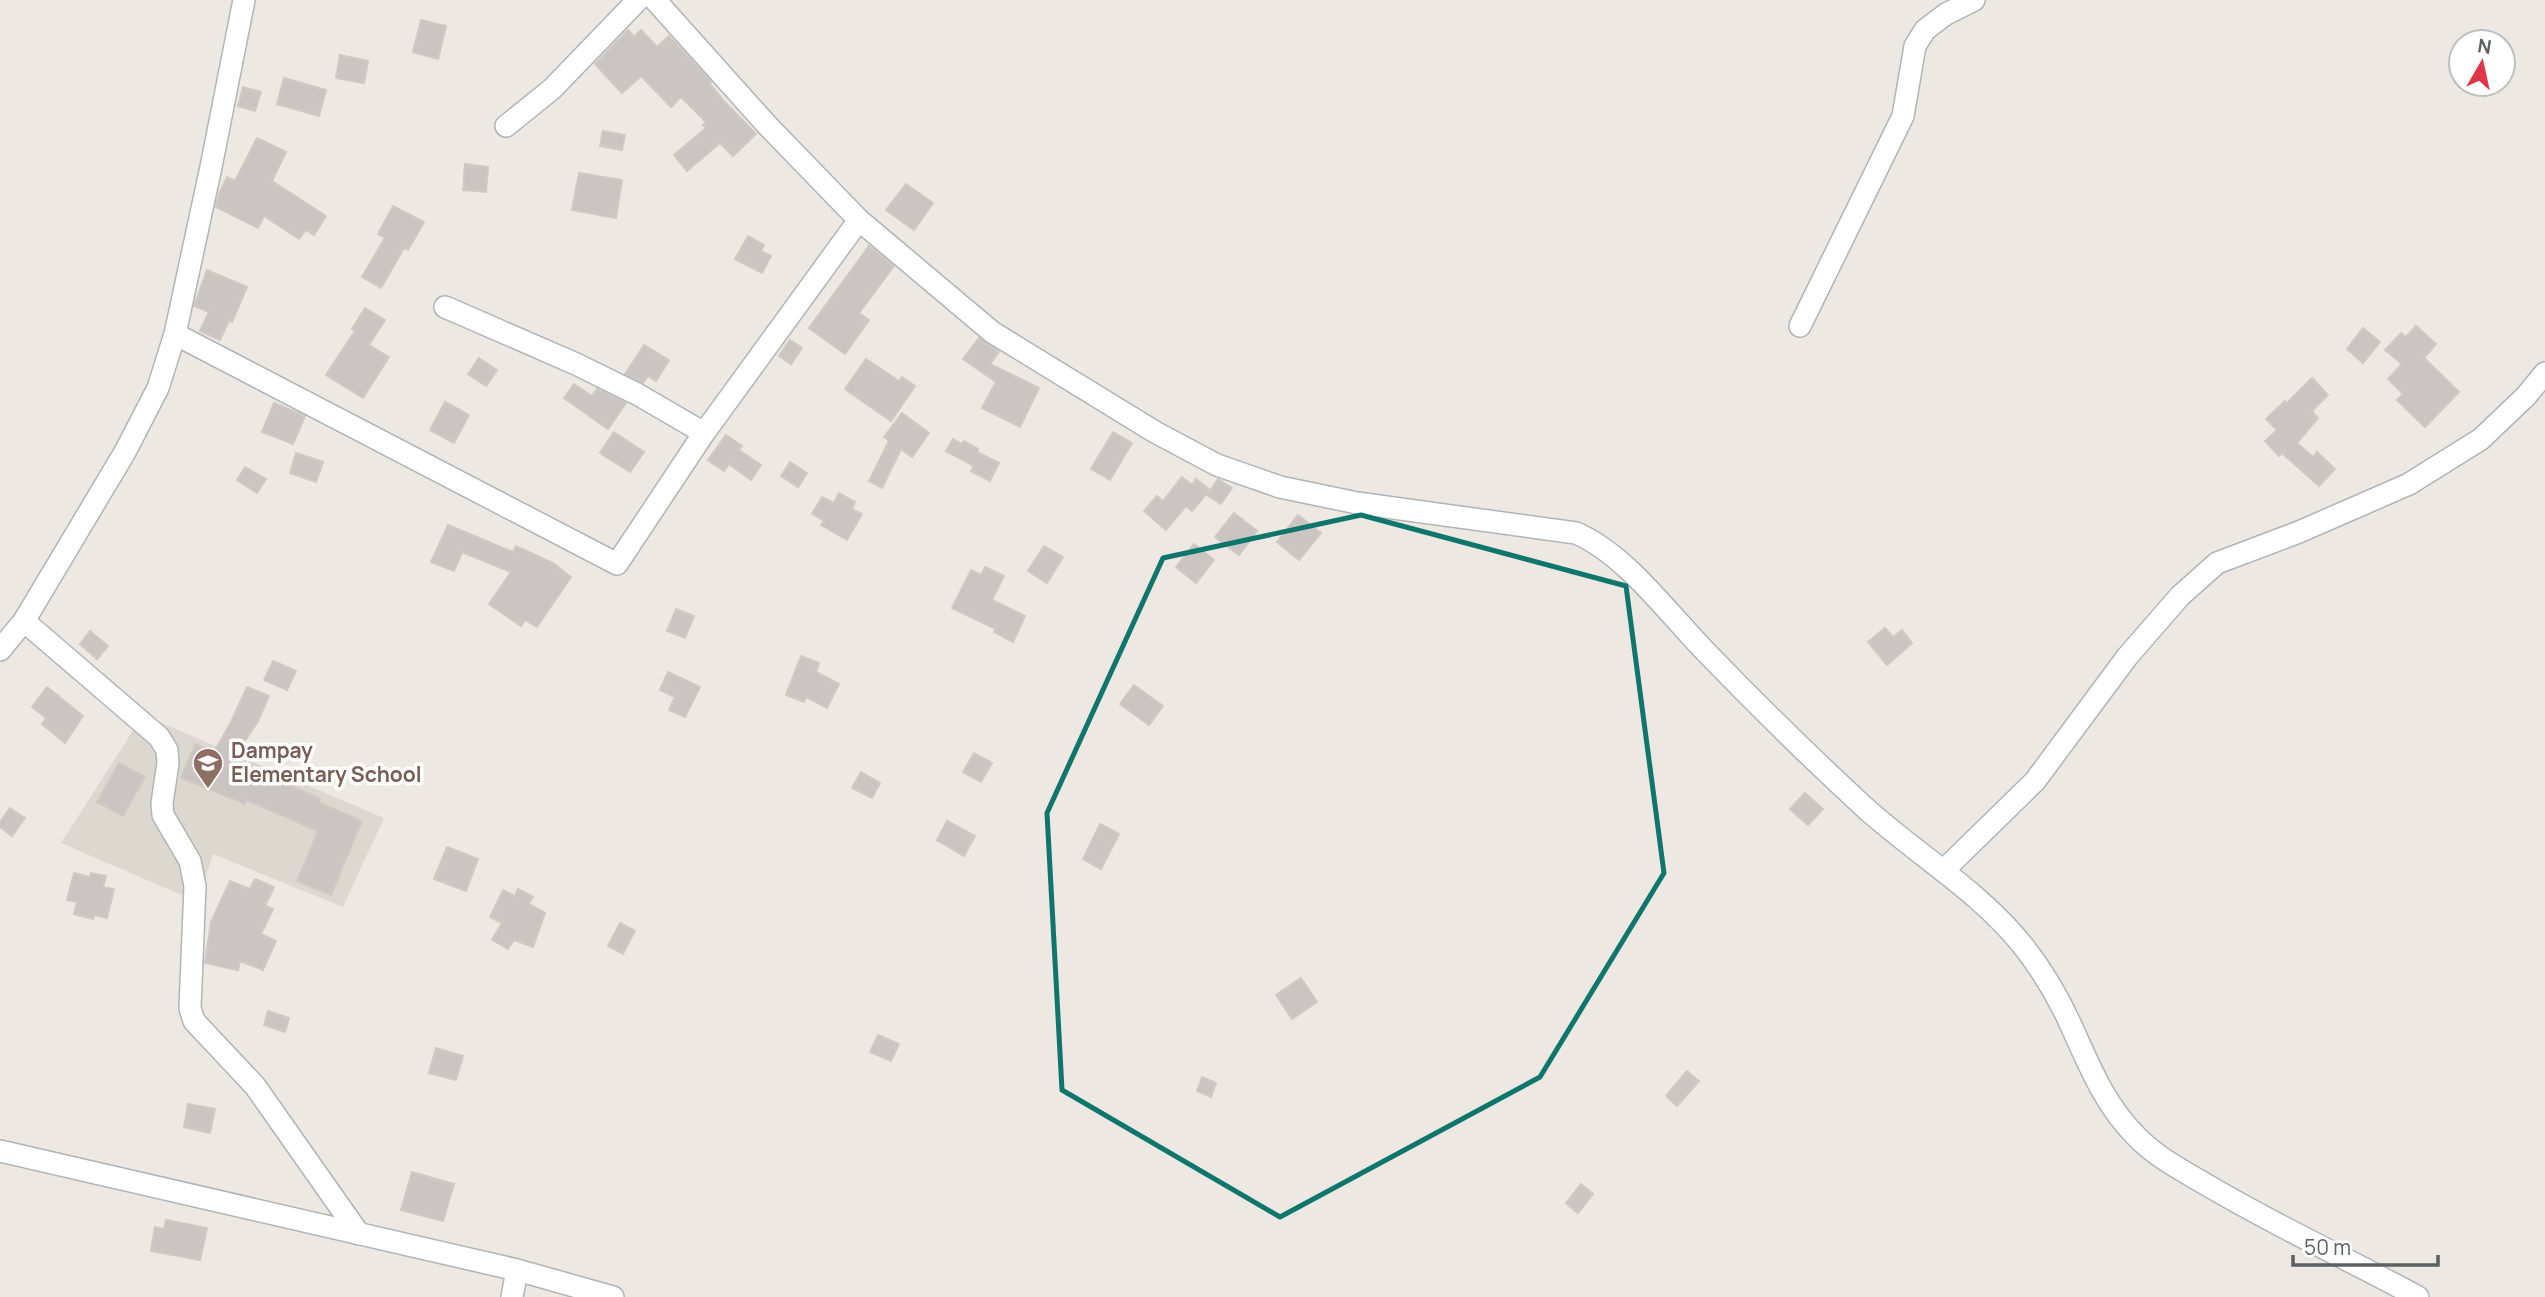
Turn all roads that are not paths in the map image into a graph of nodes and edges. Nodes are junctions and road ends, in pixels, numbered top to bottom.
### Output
1 (243, 0) edge
2 (638, 0) edge
3 (655, 0) edge
4 (1974, 0) edge
5 (506, 126) dead end
6 (859, 220) junction
7 (445, 307) dead end
8 (1800, 326) dead end
9 (175, 334) junction
10 (2545, 373) edge
11 (704, 433) junction
12 (24, 621) junction
13 (0, 650) edge
14 (1943, 871) junction
15 (0, 1151) edge
16 (359, 1234) junction
17 (517, 1270) junction
18 (513, 1297) edge
19 (613, 1297) edge
20 (2418, 1297) edge

1 - 9 street
2 - 5 street
3 - 6 street
4 - 8 street
6 - 11 street
6 - 14 street
7 - 11 street
9 - 11 street
9 - 12 street
10 - 14 street
12 - 13 street
12 - 16 street
14 - 20 street
15 - 16 street
16 - 17 street
17 - 18 street
17 - 19 street

